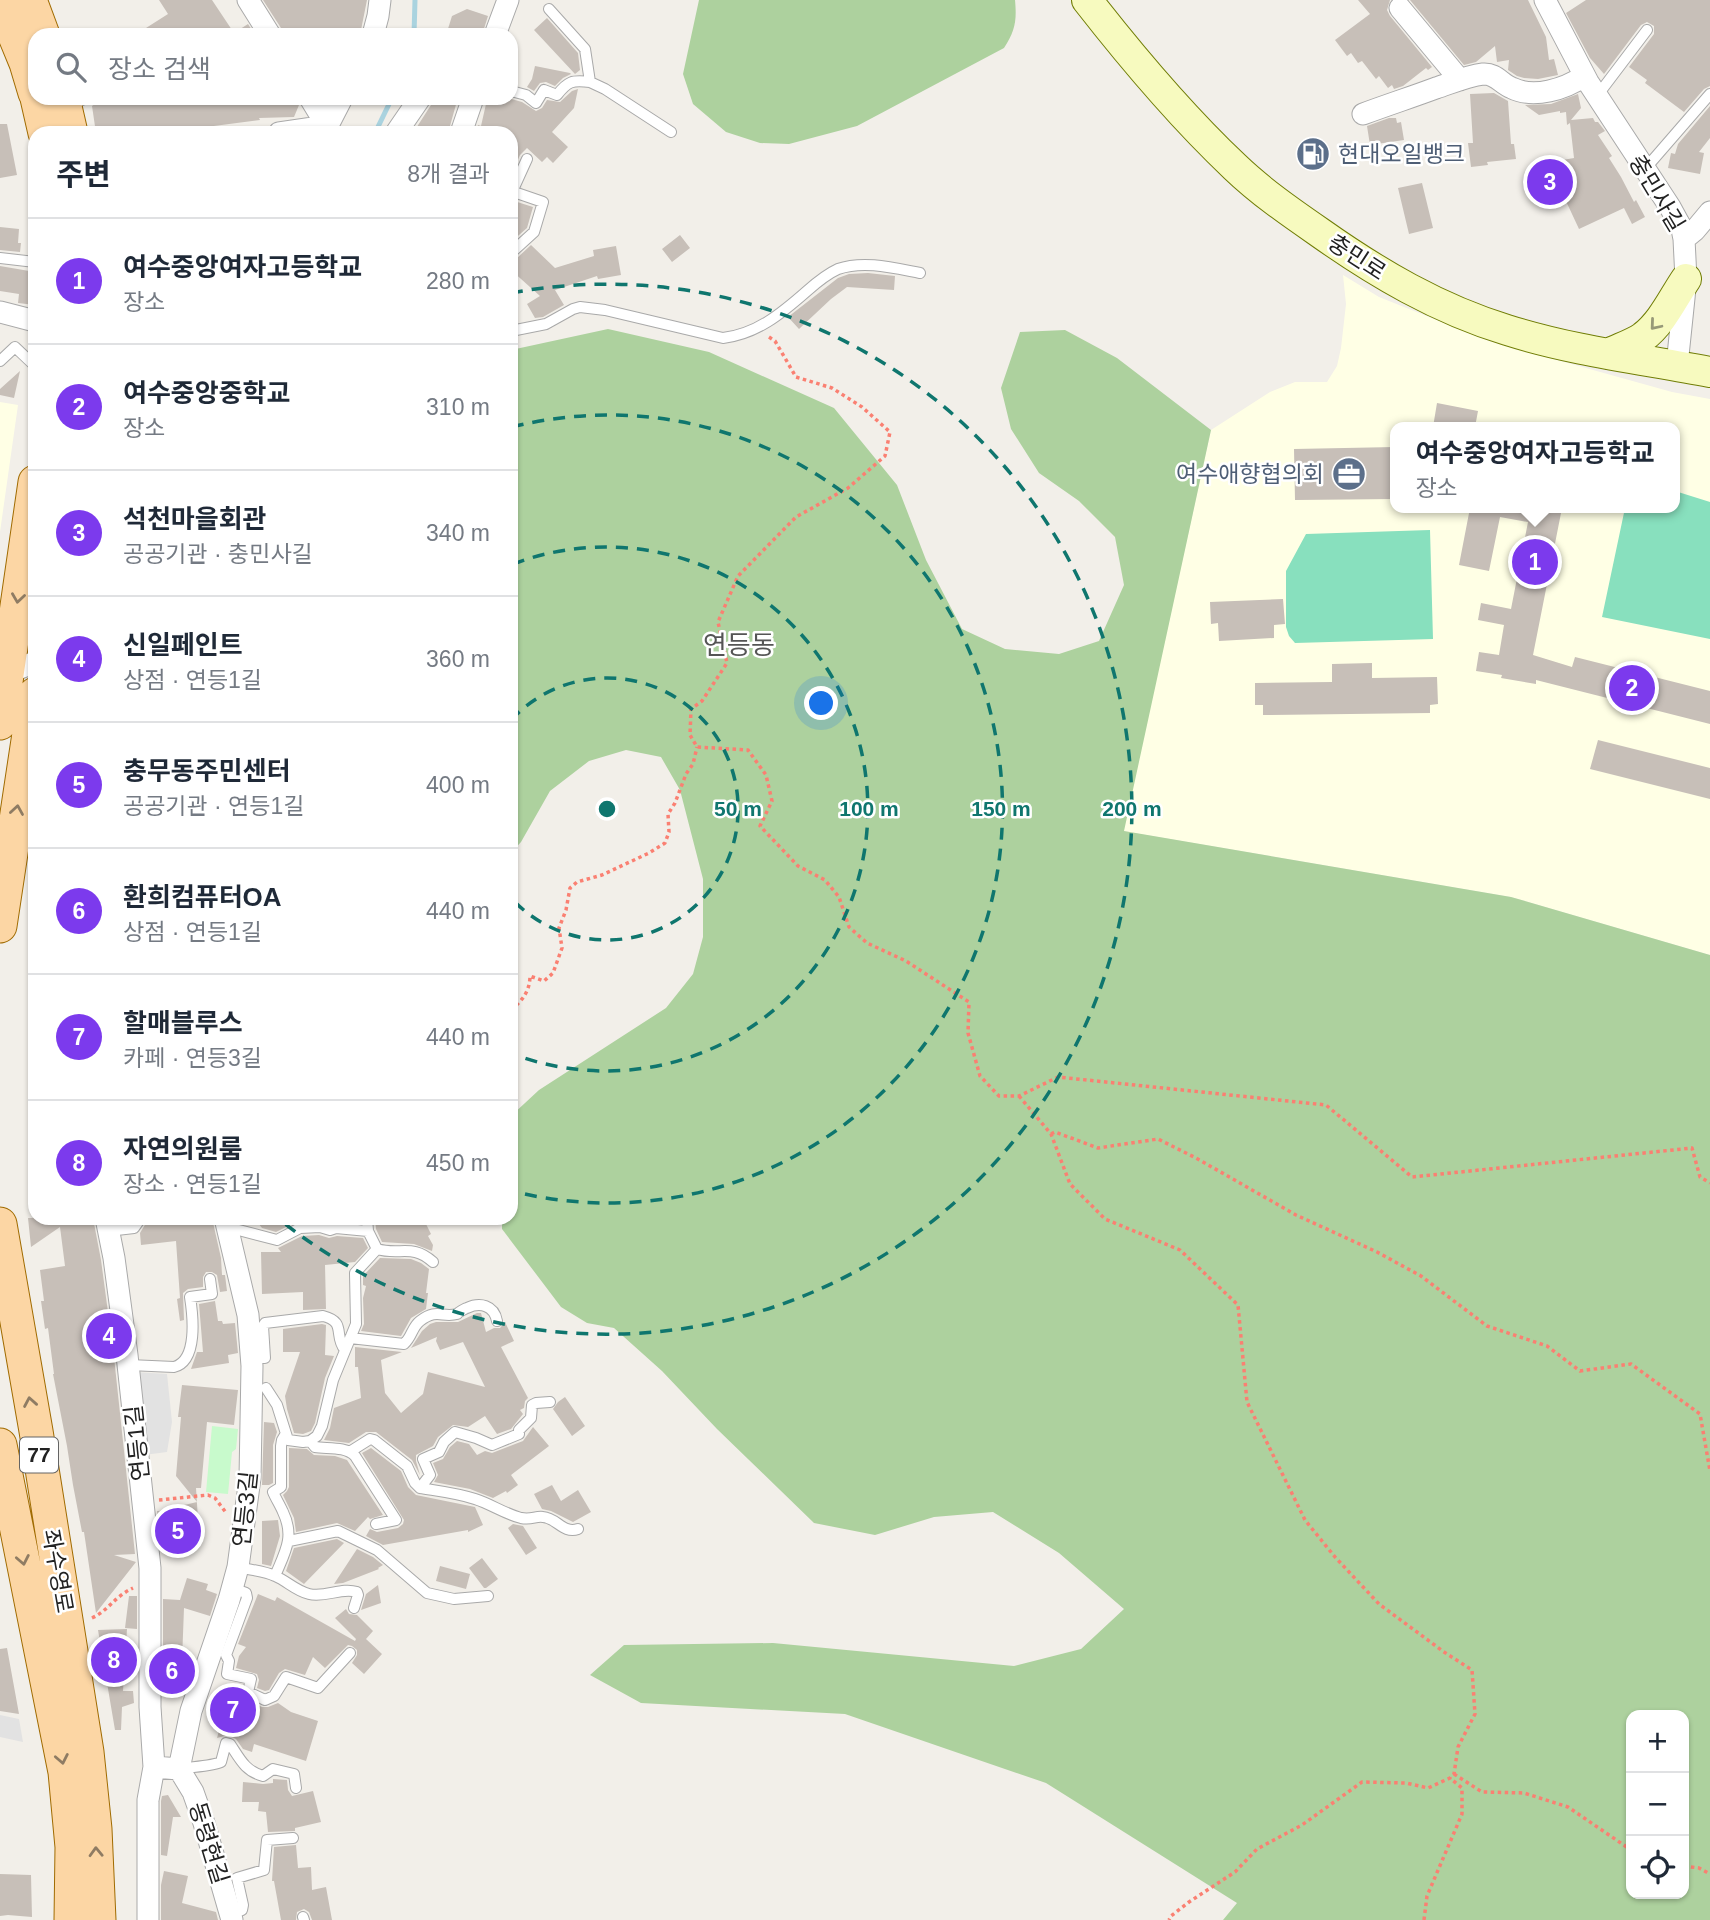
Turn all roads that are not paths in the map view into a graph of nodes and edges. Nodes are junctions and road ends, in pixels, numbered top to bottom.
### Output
1 (30, 0) edge
2 (248, 0) edge
3 (380, 0) edge
4 (508, 0) edge
5 (1087, 0) edge
6 (1545, 0) edge
7 (0, 1) edge
8 (1400, 8) dead end
9 (549, 9) dead end
10 (40, 28) edge
11 (266, 28) edge
12 (375, 28) edge
13 (498, 28) edge
14 (1647, 30) dead end
15 (28, 70) edge
16 (1584, 76) junction
17 (1460, 80) junction
18 (590, 82) junction
19 (518, 93) edge
20 (1710, 94) edge
21 (1597, 96) junction
22 (314, 105) edge
23 (338, 105) edge
24 (415, 105) edge
25 (471, 105) edge
26 (1363, 114) dead end
27 (324, 126) edge
28 (328, 126) edge
29 (401, 126) edge
30 (463, 126) edge
31 (671, 132) dead end
32 (527, 159) dead end
33 (1645, 169) junction
34 (518, 178) edge
35 (518, 193) edge
36 (1710, 212) edge
37 (1684, 239) junction
38 (518, 247) edge
39 (0, 258) edge
40 (28, 261) edge
41 (919, 273) dead end
42 (1686, 279) junction
43 (0, 312) edge
44 (28, 319) edge
45 (518, 330) edge
46 (1608, 354) junction
47 (28, 359) edge
48 (0, 361) edge
49 (1677, 365) junction
50 (1710, 372) edge
51 (28, 545) edge
52 (14, 670) edge
53 (0, 723) edge
54 (28, 743) edge
55 (0, 926) edge
56 (0, 1224) edge
57 (107, 1225) edge
58 (114, 1225) edge
59 (136, 1225) edge
60 (226, 1225) edge
61 (232, 1225) edge
62 (367, 1225) edge
63 (368, 1231) junction
64 (377, 1249) junction
65 (433, 1262) dead end
66 (210, 1279) dead end
67 (497, 1321) dead end
68 (350, 1338) junction
69 (345, 1350) junction
70 (251, 1358) junction
71 (128, 1365) junction
72 (267, 1388) dead end
73 (550, 1402) dead end
74 (285, 1435) junction
75 (310, 1441) junction
76 (0, 1445) edge
77 (351, 1451) junction
78 (420, 1488) junction
79 (47, 1506) junction
80 (13, 1513) junction
81 (376, 1524) dead end
82 (578, 1529) dead end
83 (289, 1541) junction
84 (238, 1567) junction
85 (275, 1576) junction
86 (232, 1588) junction
87 (488, 1596) dead end
88 (354, 1608) dead end
89 (350, 1653) dead end
90 (154, 1767) junction
91 (178, 1769) junction
92 (296, 1788) dead end
93 (293, 1838) dead end
94 (232, 1918) edge
95 (71, 1920) edge
96 (99, 1920) edge
97 (148, 1920) edge

1 - 10 main road
2 - 11 street
3 - 12 street
4 - 13 street
5 - 46 street, 충민로
6 - 16 street, 충민사길
7 - 15 main road
8 - 17 street
9 - 18 lane
14 - 21 lane
16 - 17 street
16 - 21 street, 충민사길
17 - 26 street
18 - 19 lane
18 - 31 lane
20 - 33 lane
21 - 33 street, 충민사길
22 - 27 street
23 - 28 street
24 - 29 street
25 - 30 street
32 - 34 lane
33 - 37 street, 충민사길
35 - 38 lane
36 - 37 street
37 - 42 street, 충민사길
39 - 40 lane
41 - 45 lane
42 -> 46 street
42 - 49 street, 충민사길
43 - 44 street
46 - 49 street, 충민로
47 - 48 lane
49 - 50 street, 충민로
51 -> 52 main road
52 - 53 main road
55 -> 54 main road
79 -> 56 main road, 좌수영로 / 77
57 - 71 street, 연등1길
58 - 59 lane
60 - 70 street, 연등3길
61 - 63 lane
62 - 63 lane
63 - 64 lane
64 - 65 lane
64 - 68 lane
66 - 71 lane
67 - 68 lane
68 - 69 lane
69 - 70 lane
69 - 75 lane
70 - 84 street, 연등3길
71 - 90 street, 연등1길
72 - 74 lane
73 - 78 lane
74 - 75 lane
74 - 83 lane
75 - 77 lane
76 - 80 main road, 좌수영로 / 77
77 - 78 lane
77 - 81 lane
78 - 82 lane
79 - 80 main road
96 -> 79 main road, 좌수영로 / 77
80 -> 95 main road, 좌수영로 / 77
83 - 85 lane
83 - 87 lane
84 - 85 lane
84 - 86 street, 연등3길
85 - 88 lane
86 - 89 lane
86 - 91 street, 연등3길
90 - 91 street
90 - 97 street, 연등1길
91 - 92 lane
91 - 94 street, 동령현길
93 - 94 lane

